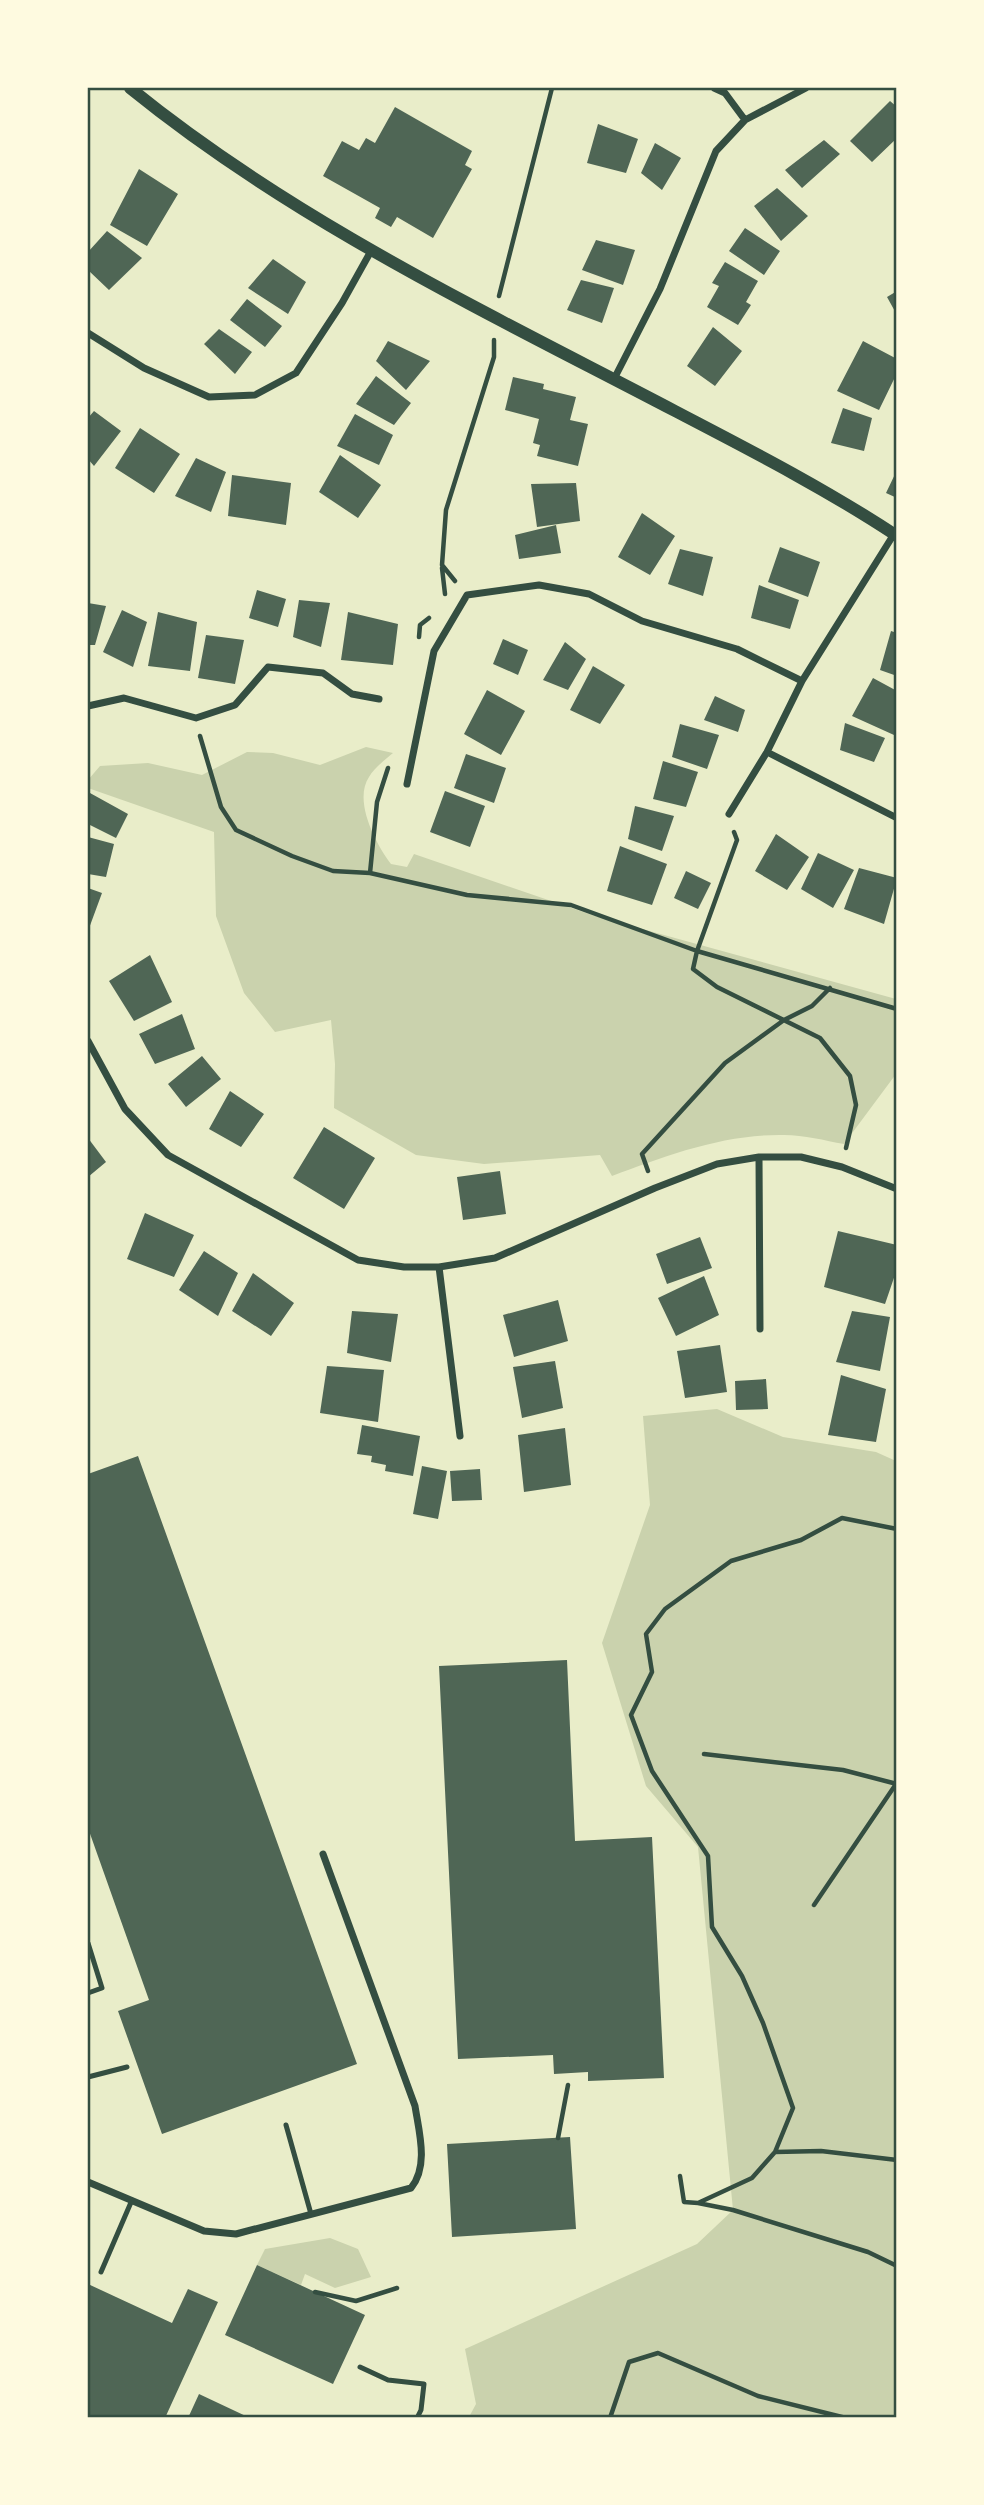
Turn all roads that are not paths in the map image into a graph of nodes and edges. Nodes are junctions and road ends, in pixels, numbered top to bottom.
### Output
1 (130, 88) edge
2 (714, 88) edge
3 (806, 88) edge
4 (745, 120) junction
5 (371, 251) junction
6 (88, 333) edge
7 (614, 379) junction
8 (895, 535) edge
9 (802, 681) junction
10 (380, 699) dead end
11 (88, 706) edge
12 (767, 752) junction
13 (407, 784) dead end
14 (729, 814) road end
15 (897, 818) edge
16 (88, 1041) edge
17 (759, 1157) junction
18 (897, 1189) edge
19 (439, 1267) junction
20 (760, 1329) dead end
21 (460, 1436) dead end
22 (323, 1854) dead end
23 (88, 1942) edge
24 (88, 1993) edge
25 (127, 2067) dead end
26 (88, 2077) edge
27 (286, 2125) dead end
28 (88, 2182) edge
29 (132, 2200) junction
30 (311, 2214) junction
31 (101, 2272) dead end
32 (360, 2367) dead end
33 (417, 2417) edge

1 - 5 street
2 - 4 street
3 - 4 street
4 - 7 street
5 - 6 street
5 - 7 street
7 - 8 street
8 - 9 street
9 - 12 street
9 - 13 street
10 - 11 street
12 - 14 street
12 - 15 street
16 - 19 street
17 - 18 street
17 - 19 street
17 - 20 street
19 - 21 street
22 - 30 street
23 - 24 lane
25 - 26 lane
27 - 30 lane
28 - 29 street
29 - 30 street
29 - 31 lane
32 - 33 lane

